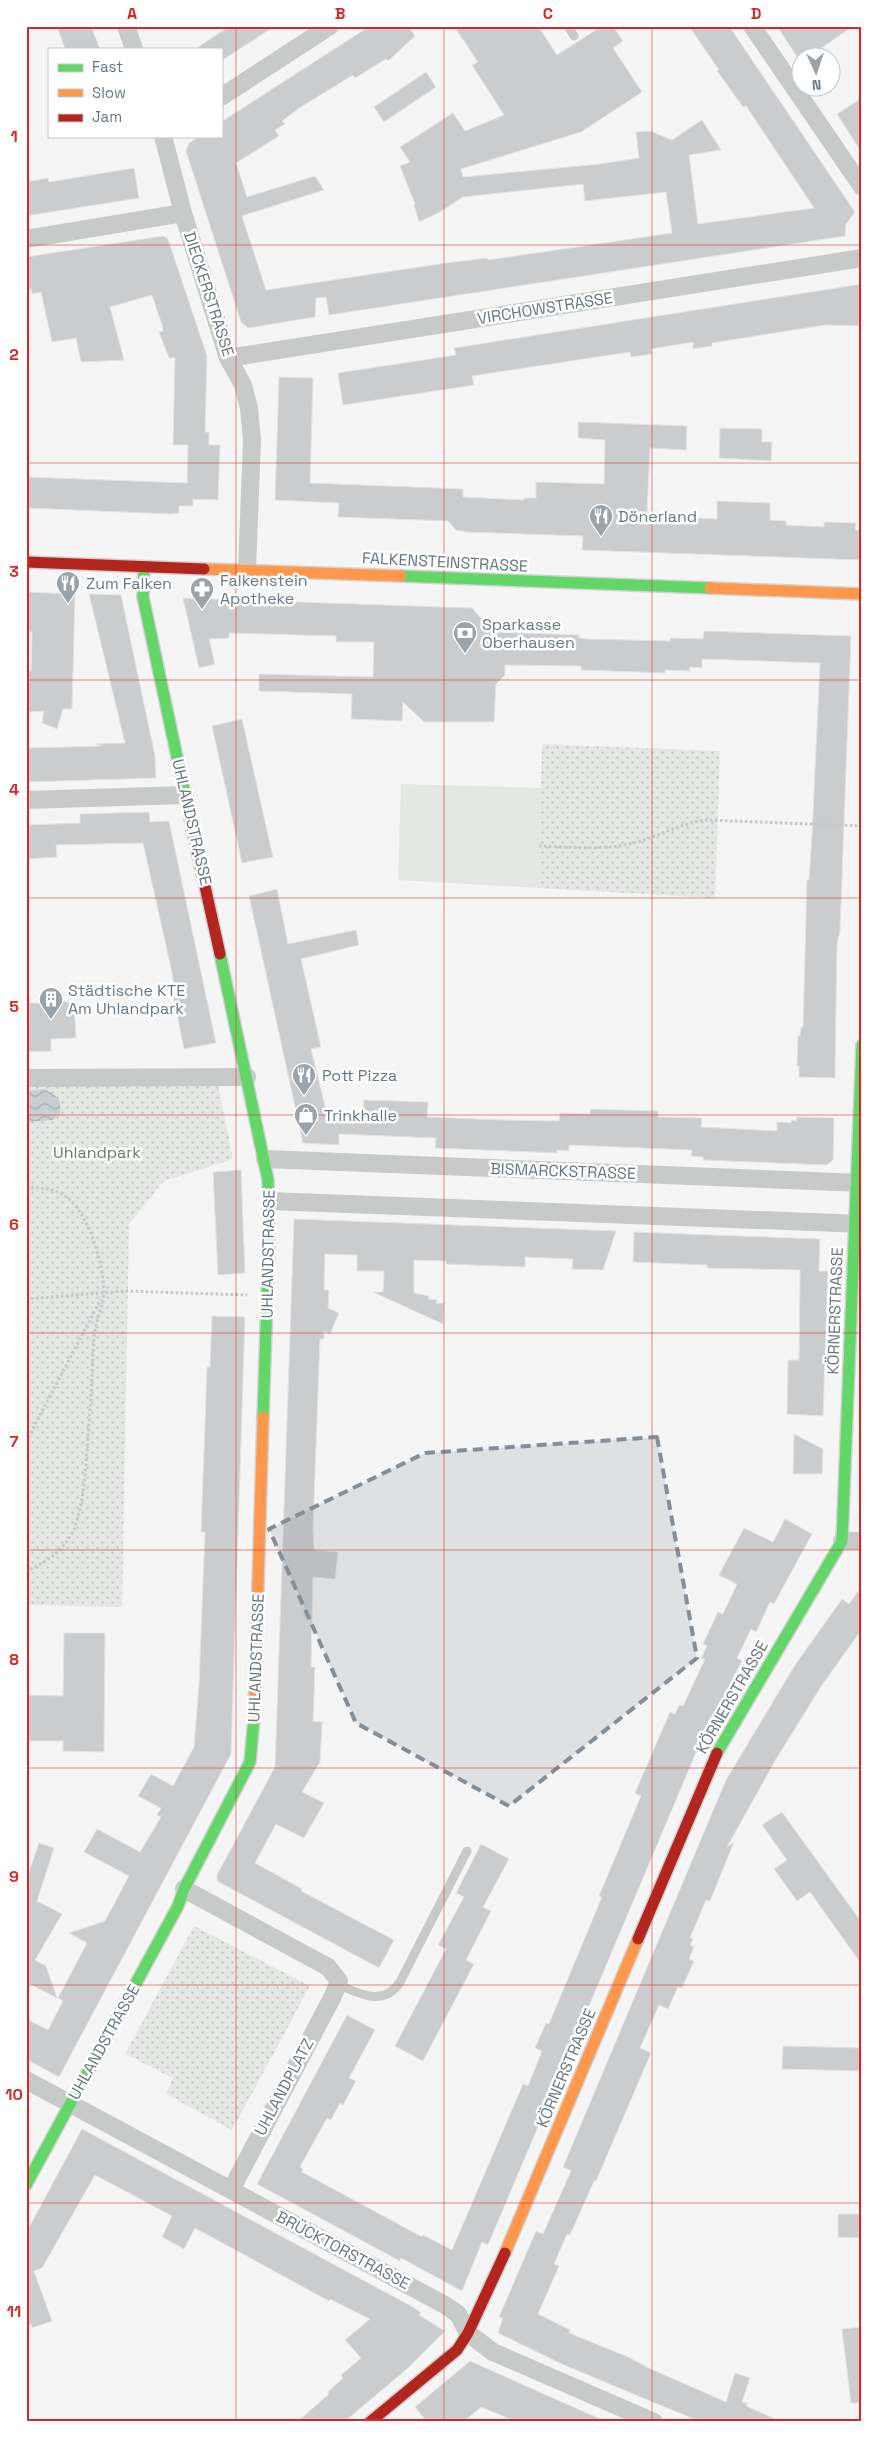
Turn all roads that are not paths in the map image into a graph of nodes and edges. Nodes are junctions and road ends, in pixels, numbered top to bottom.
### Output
1 (126, 26) edge
2 (330, 26) edge
3 (568, 26) edge
4 (752, 26) edge
5 (574, 36) dead end
6 (134, 48) edge
7 (222, 96) edge
8 (163, 138) edge
9 (862, 187) edge
10 (183, 213) junction
11 (26, 239) edge
12 (862, 258) edge
13 (228, 358) junction
14 (26, 562) edge
15 (144, 567) junction
16 (247, 570) junction
17 (862, 594) edge
18 (185, 795) junction
19 (26, 800) edge
20 (862, 1045) edge
21 (247, 1077) junction
22 (26, 1078) edge
23 (264, 1159) junction
24 (859, 1183) edge
25 (270, 1202) junction
26 (858, 1224) edge
27 (842, 1542) junction
28 (862, 1542) edge
29 (467, 1851) dead end
30 (184, 1889) junction
31 (338, 1985) junction
32 (26, 2080) edge
33 (70, 2104) junction
34 (26, 2186) edge
35 (231, 2190) junction
36 (468, 2333) junction
37 (370, 2422) edge
38 (654, 2422) edge

1 - 6 street
2 - 7 street
3 - 5 lane
4 - 9 street
8 - 10 street, DIECKERSTRASSE
10 - 11 street
10 - 13 street, DIECKERSTRASSE
12 - 13 street, VIRCHOWSTRASSE
13 - 16 street, DIECKERSTRASSE
14 - 15 street, FALKENSTEINSTRASSE
15 - 16 street, FALKENSTEINSTRASSE
15 - 18 street, UHLANDSTRASSE
16 - 17 street, FALKENSTEINSTRASSE
18 - 19 street
18 - 21 street, UHLANDSTRASSE
20 - 24 street, KÖRNERSTRASSE
21 - 22 street
21 - 23 street, UHLANDSTRASSE
23 - 24 street, BISMARCKSTRASSE
23 - 25 street, UHLANDSTRASSE
24 - 26 street, KÖRNERSTRASSE
25 - 26 street
25 - 30 street, UHLANDSTRASSE
26 - 27 street, KÖRNERSTRASSE
27 - 28 street
27 - 36 street, KÖRNERSTRASSE
29 - 31 lane
30 - 31 street
30 - 33 street, UHLANDSTRASSE
31 - 35 street, UHLANDPLATZ
32 - 33 street, BRÜCKTORSTRASSE
33 - 34 street, UHLANDSTRASSE
33 - 35 street, BRÜCKTORSTRASSE
35 - 36 street, BRÜCKTORSTRASSE
36 - 37 street, KÖRNERSTRASSE
36 - 38 street, BRÜCKTORSTRASSE

